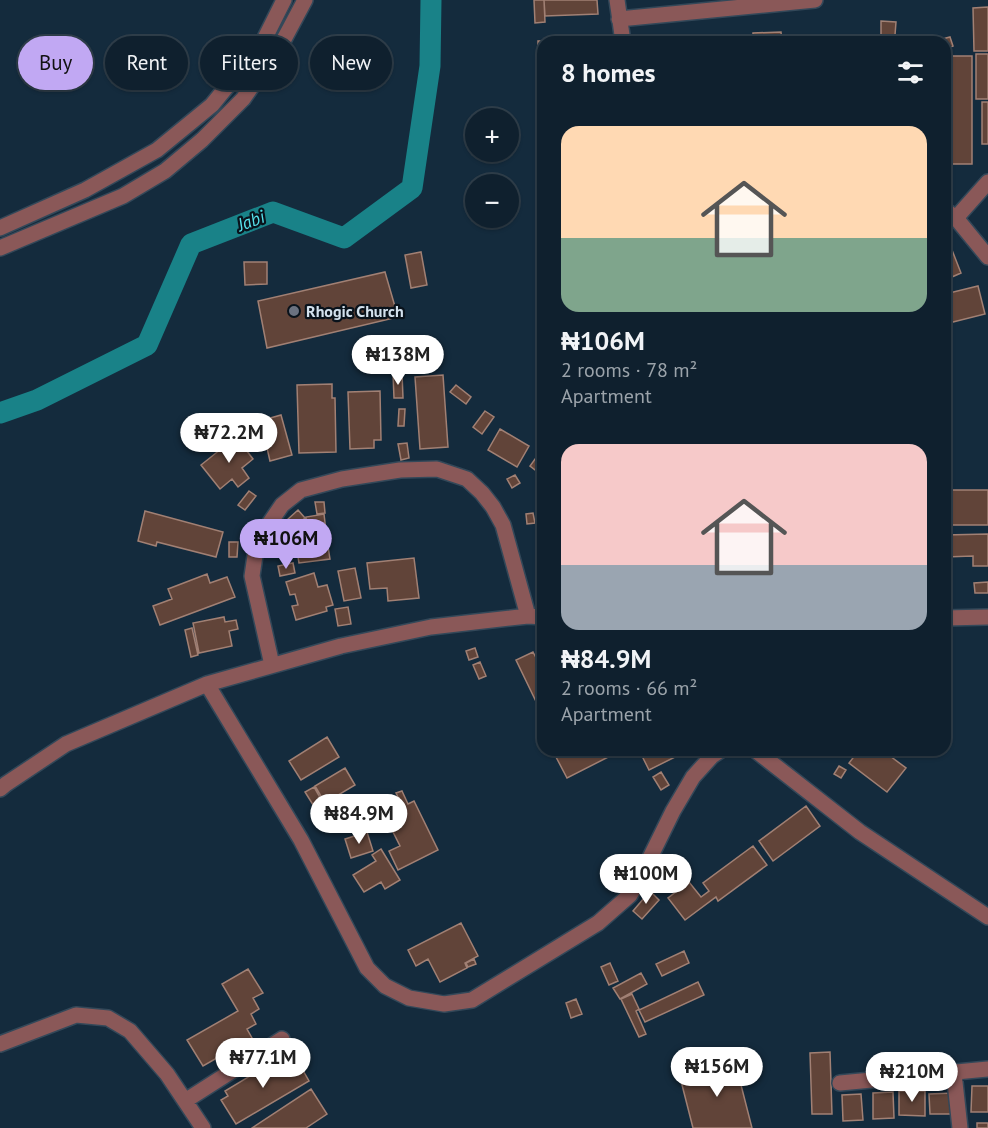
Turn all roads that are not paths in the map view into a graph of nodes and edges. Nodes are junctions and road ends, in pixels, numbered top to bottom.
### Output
1 (284, 0) edge
2 (305, 0) edge
3 (617, 0) edge
4 (816, 0) edge
5 (619, 19) junction
6 (622, 36) edge
7 (988, 182) edge
8 (951, 214) edge
9 (0, 228) edge
10 (0, 248) edge
11 (988, 257) edge
12 (536, 616) edge
13 (988, 616) edge
14 (951, 618) edge
15 (272, 665) junction
16 (207, 684) junction
17 (712, 756) edge
18 (763, 756) edge
19 (0, 789) edge
20 (988, 917) edge
21 (282, 1039) dead end
22 (0, 1044) edge
23 (988, 1070) edge
24 (954, 1072) junction
25 (840, 1083) dead end
26 (185, 1101) junction
27 (203, 1128) edge
28 (960, 1128) edge

1 - 9 street
2 - 10 street
3 - 5 street
4 - 5 street
5 - 6 street
7 - 8 street
8 - 11 street
12 - 15 street
12 - 15 street
13 - 14 street
15 - 16 street
16 - 17 street
16 - 19 street
18 - 20 street
21 - 26 street
22 - 26 street
23 - 24 street
24 - 25 street
24 - 28 street
26 - 27 street

